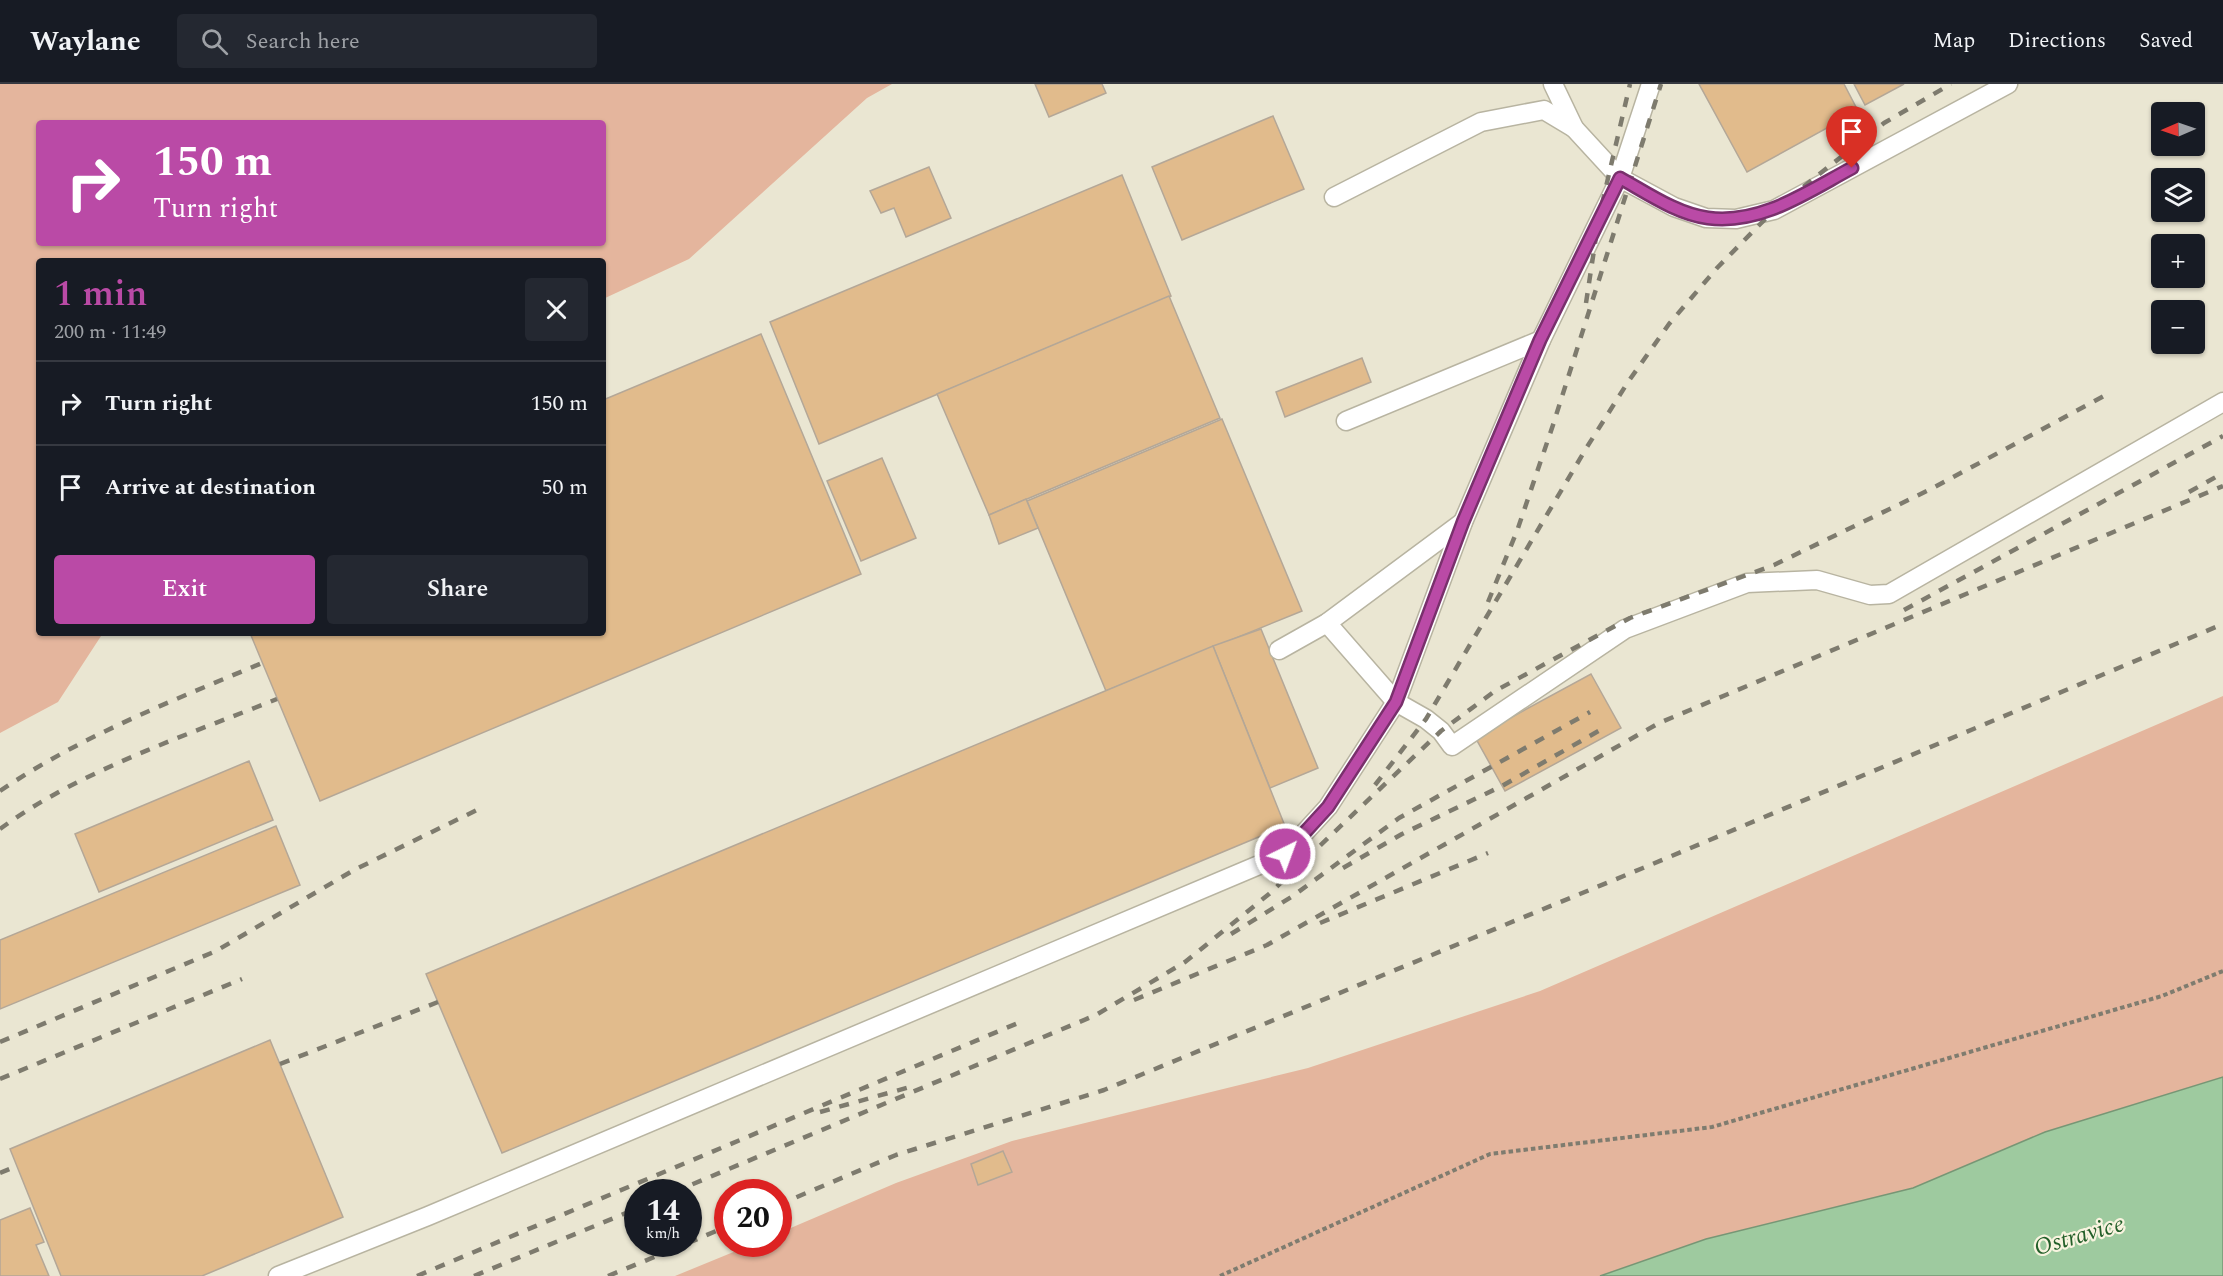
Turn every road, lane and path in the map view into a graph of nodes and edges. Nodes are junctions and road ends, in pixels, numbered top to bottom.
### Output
1 (1553, 84) edge
2 (1651, 84) edge
3 (2008, 84) edge
4 (1574, 128) junction
5 (1620, 178) junction
6 (1334, 197) dead end
7 (1540, 340) junction
8 (2223, 402) edge
9 (1346, 421) dead end
10 (1463, 522) junction
11 (1327, 623) junction
12 (1279, 650) dead end
13 (1396, 702) junction
14 (2223, 971) edge
15 (278, 1276) edge
16 (1220, 1276) edge

1 - 4 lane
2 - 5 lane
3 - 5 lane
4 - 5 lane
4 - 6 lane
5 - 7 lane
7 - 9 lane
7 - 10 lane
8 - 13 lane
10 - 11 lane
10 - 13 lane
11 - 12 lane
11 - 13 lane
13 - 15 lane
14 - 16 path

